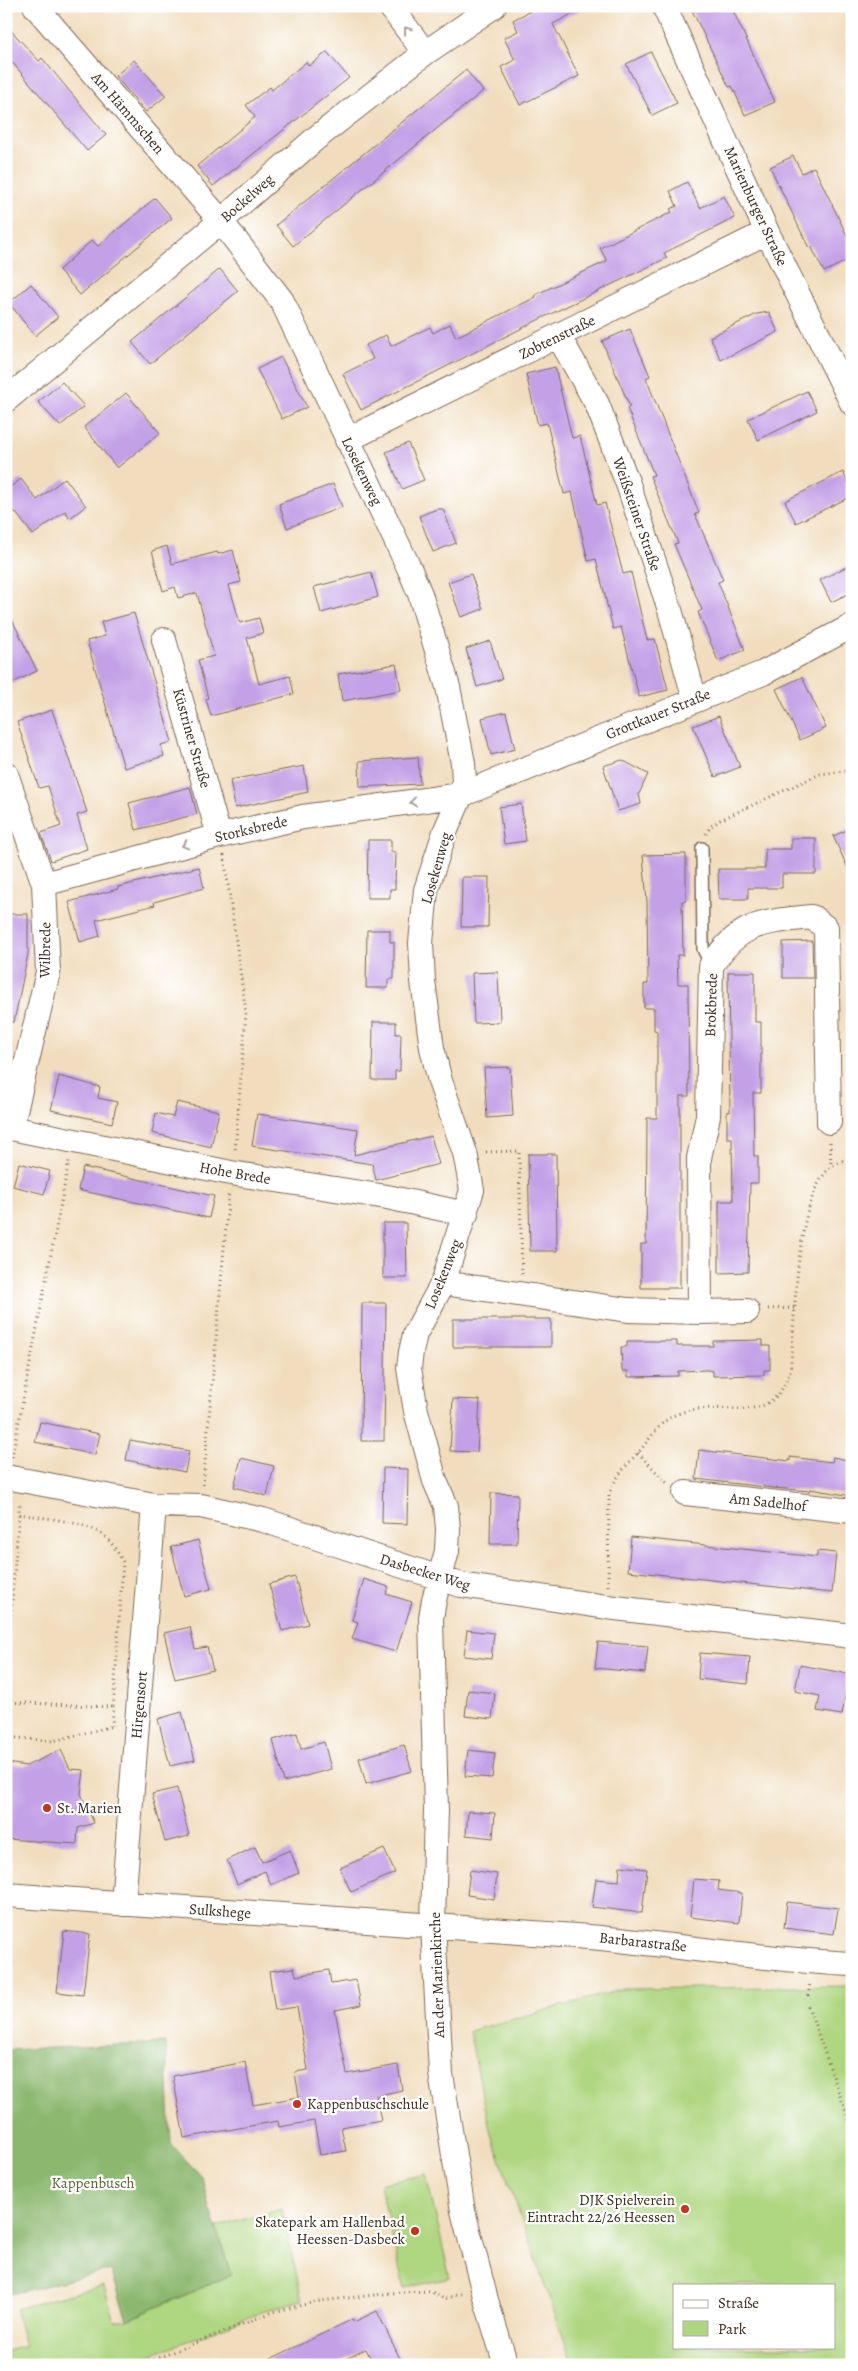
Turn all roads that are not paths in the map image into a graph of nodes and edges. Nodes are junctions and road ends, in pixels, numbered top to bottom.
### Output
1 (35, 6) edge
2 (390, 6) edge
3 (494, 6) edge
4 (664, 6) edge
5 (425, 53) junction
6 (221, 221) junction
7 (767, 232) junction
8 (559, 337) junction
9 (6, 400) edge
10 (852, 403) edge
11 (347, 440) junction
12 (852, 626) edge
13 (164, 640) dead end
14 (695, 700) junction
15 (6, 774) edge
16 (461, 795) junction
17 (220, 836) junction
18 (702, 848) road end
19 (44, 884) junction
20 (711, 966) junction
21 (829, 1122) dead end
22 (8, 1128) edge
23 (466, 1214) junction
24 (442, 1283) junction
25 (747, 1311) road end
26 (700, 1312) junction
27 (12, 1479) edge
28 (685, 1493) road end
29 (154, 1505) junction
30 (852, 1511) edge
31 (440, 1579) junction
32 (852, 1636) edge
33 (6, 1895) edge
34 (123, 1904) junction
35 (433, 1925) junction
36 (852, 1964) edge
37 (506, 2365) edge

1 - 6 street, Am Hämmschen
5 -> 2 street
3 - 5 street, Bockelweg
4 - 7 street, Marienburger Straße
5 - 6 street, Bockelweg
6 - 9 street, Bockelweg
6 - 11 street, Losekenweg
7 - 8 street, Zobtenstraße
7 - 10 street, Marienburger Straße
8 - 11 street, Zobtenstraße
8 - 14 street, Weißsteiner Straße
11 - 16 street, Losekenweg
12 - 14 street, Grottkauer Straße
13 - 17 street, Küstriner Straße
14 - 16 street, Grottkauer Straße
15 - 19 street, Wilbrede
16 -> 17 street, Storksbrede
16 - 23 street, Losekenweg
17 -> 19 street, Storksbrede
18 - 20 lane
19 - 22 street, Wilbrede
20 - 21 street, Brokbrede
20 - 26 street, Brokbrede
22 - 23 street, Hohe Brede
23 - 24 street, Losekenweg
24 - 26 street
24 - 31 street, Losekenweg
25 - 26 street
27 - 29 street, Dasbecker Weg
28 - 30 street, Am Sadelhof
29 - 31 street, Dasbecker Weg
29 - 34 street, Hirgensort
31 - 32 street, Dasbecker Weg
31 - 35 street, An der Marienkirche
33 - 34 street, Sulkshege
34 - 35 street, Sulkshege
35 - 36 street, Barbarastraße
35 - 37 street, An der Marienkirche

